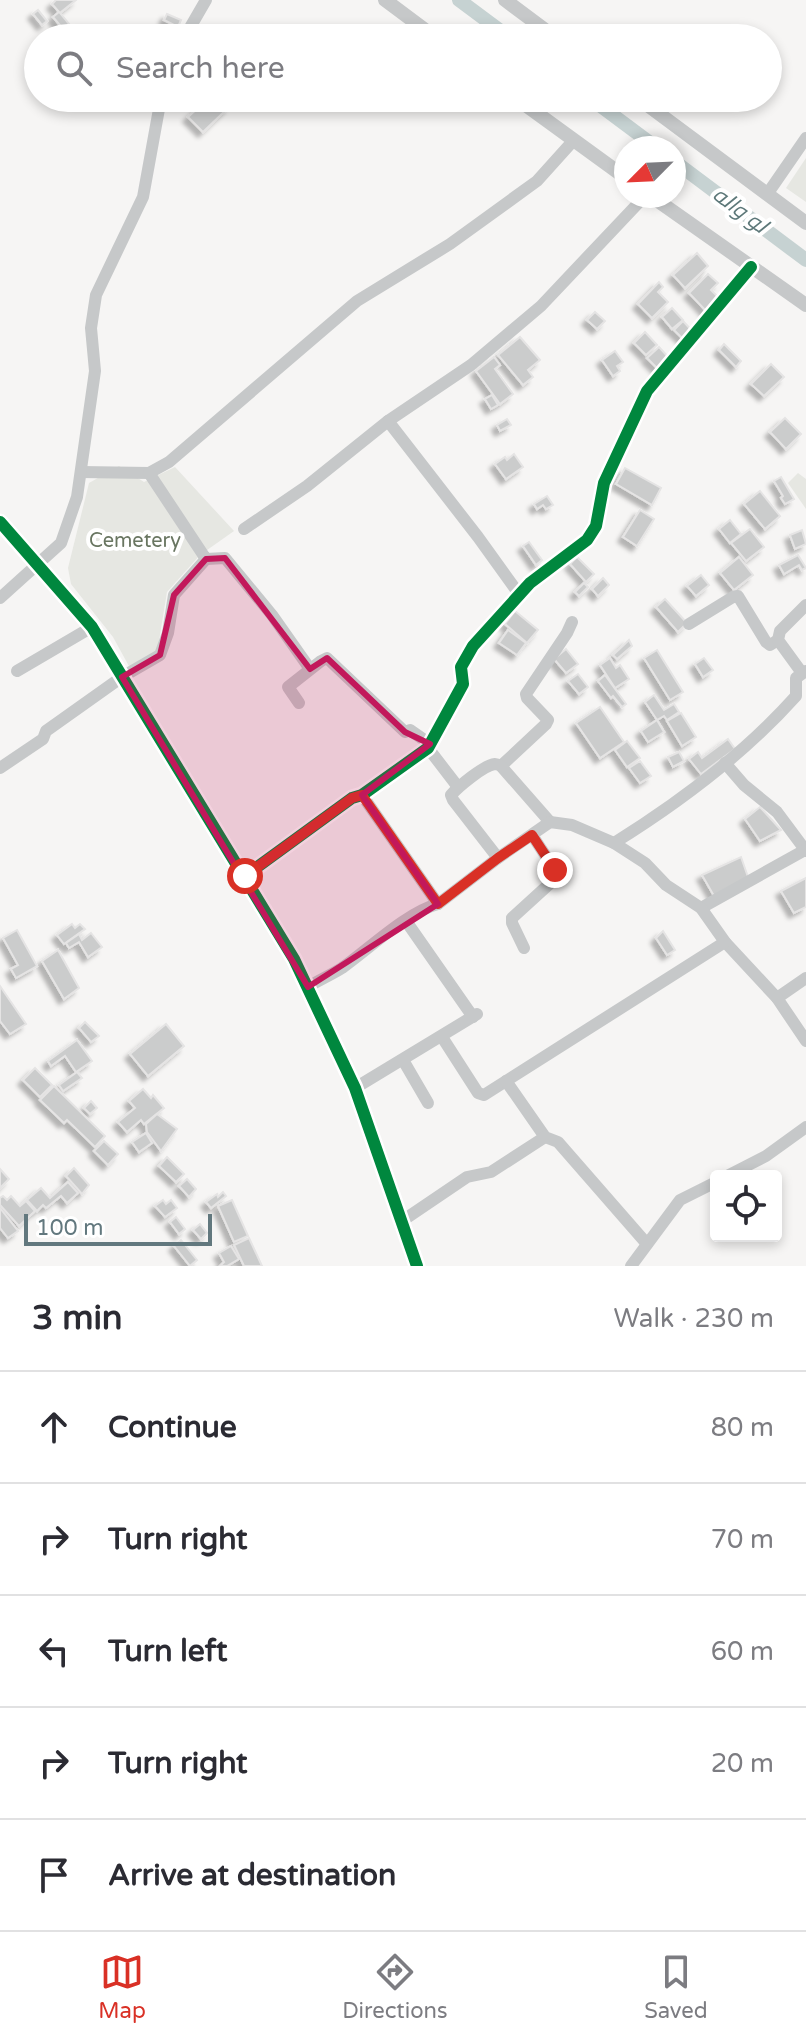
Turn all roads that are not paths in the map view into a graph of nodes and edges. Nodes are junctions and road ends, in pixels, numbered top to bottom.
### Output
1 (206, 0) edge
2 (385, 0) edge
3 (505, 0) edge
4 (192, 24) edge
5 (417, 24) edge
6 (537, 24) edge
7 (160, 112) edge
8 (535, 112) edge
9 (657, 112) edge
10 (806, 138) edge
11 (573, 141) junction
12 (614, 170) edge
13 (768, 193) junction
14 (636, 208) edge
15 (665, 208) edge
16 (806, 223) edge
17 (751, 267) junction
18 (806, 305) edge
19 (388, 421) junction
20 (81, 472) junction
21 (149, 473) junction
22 (0, 522) edge
23 (244, 529) dead end
24 (206, 559) junction
25 (38, 564) junction
26 (519, 594) junction
27 (0, 598) edge
28 (806, 605) edge
29 (572, 622) dead end
30 (689, 624) dead end
31 (92, 627) junction
32 (778, 640) junction
33 (310, 669) junction
34 (17, 671) dead end
35 (804, 672) edge
36 (122, 677) junction
37 (299, 703) dead end
38 (429, 746) junction
39 (725, 763) junction
40 (501, 766) junction
41 (0, 768) edge
42 (458, 787) junction
43 (362, 795) junction
44 (550, 822) junction
45 (532, 835) junction
46 (614, 843) junction
47 (806, 851) edge
48 (498, 858) junction
49 (245, 876) junction
50 (438, 904) junction
51 (701, 908) junction
52 (406, 921) junction
53 (725, 942) junction
54 (524, 948) dead end
55 (806, 978) edge
56 (308, 987) junction
57 (777, 998) junction
58 (442, 1037) junction
59 (806, 1041) edge
60 (403, 1060) junction
61 (506, 1081) junction
62 (355, 1088) junction
63 (428, 1103) dead end
64 (806, 1127) edge
65 (545, 1137) junction
66 (739, 1170) edge
67 (710, 1185) edge
68 (402, 1221) junction
69 (647, 1244) junction
70 (417, 1266) edge
71 (631, 1266) edge

1 - 4 street
2 - 5 street
3 - 6 street
7 - 20 street
8 - 11 street
9 - 13 street
10 - 13 street
11 - 12 street
11 - 21 street
13 - 16 street
14 - 19 street
15 - 17 street
17 - 18 street
17 - 26 street
19 - 23 street
19 - 26 street
20 - 21 street
20 - 25 street
21 - 24 street
22 - 25 street
24 - 33 street
24 - 36 street
25 - 27 street
25 - 31 street
26 - 38 street
28 - 32 street
29 - 40 street
30 - 32 street
31 - 34 street
31 - 36 street
32 - 35 street
33 - 37 street
33 - 38 street
35 - 39 street
36 - 41 street
36 - 49 street
38 - 42 street
38 - 43 street
39 - 46 street
39 - 47 street
40 - 42 street
40 - 44 street
42 - 48 street
43 - 49 street
43 - 50 street
44 - 45 street
44 - 46 street
45 - 48 street
45 - 54 street
46 - 51 street
47 - 51 street
48 - 50 street
49 - 56 street
50 - 52 street
51 - 53 street
52 - 56 street
52 - 58 street
53 - 57 street
53 - 61 street
55 - 57 street
56 - 62 street
57 - 59 street
58 - 60 street
58 - 61 street
60 - 62 street
60 - 63 street
61 - 65 street
62 - 68 street
64 - 66 street
65 - 68 street
65 - 69 street
67 - 69 street
68 - 70 street
69 - 71 street

